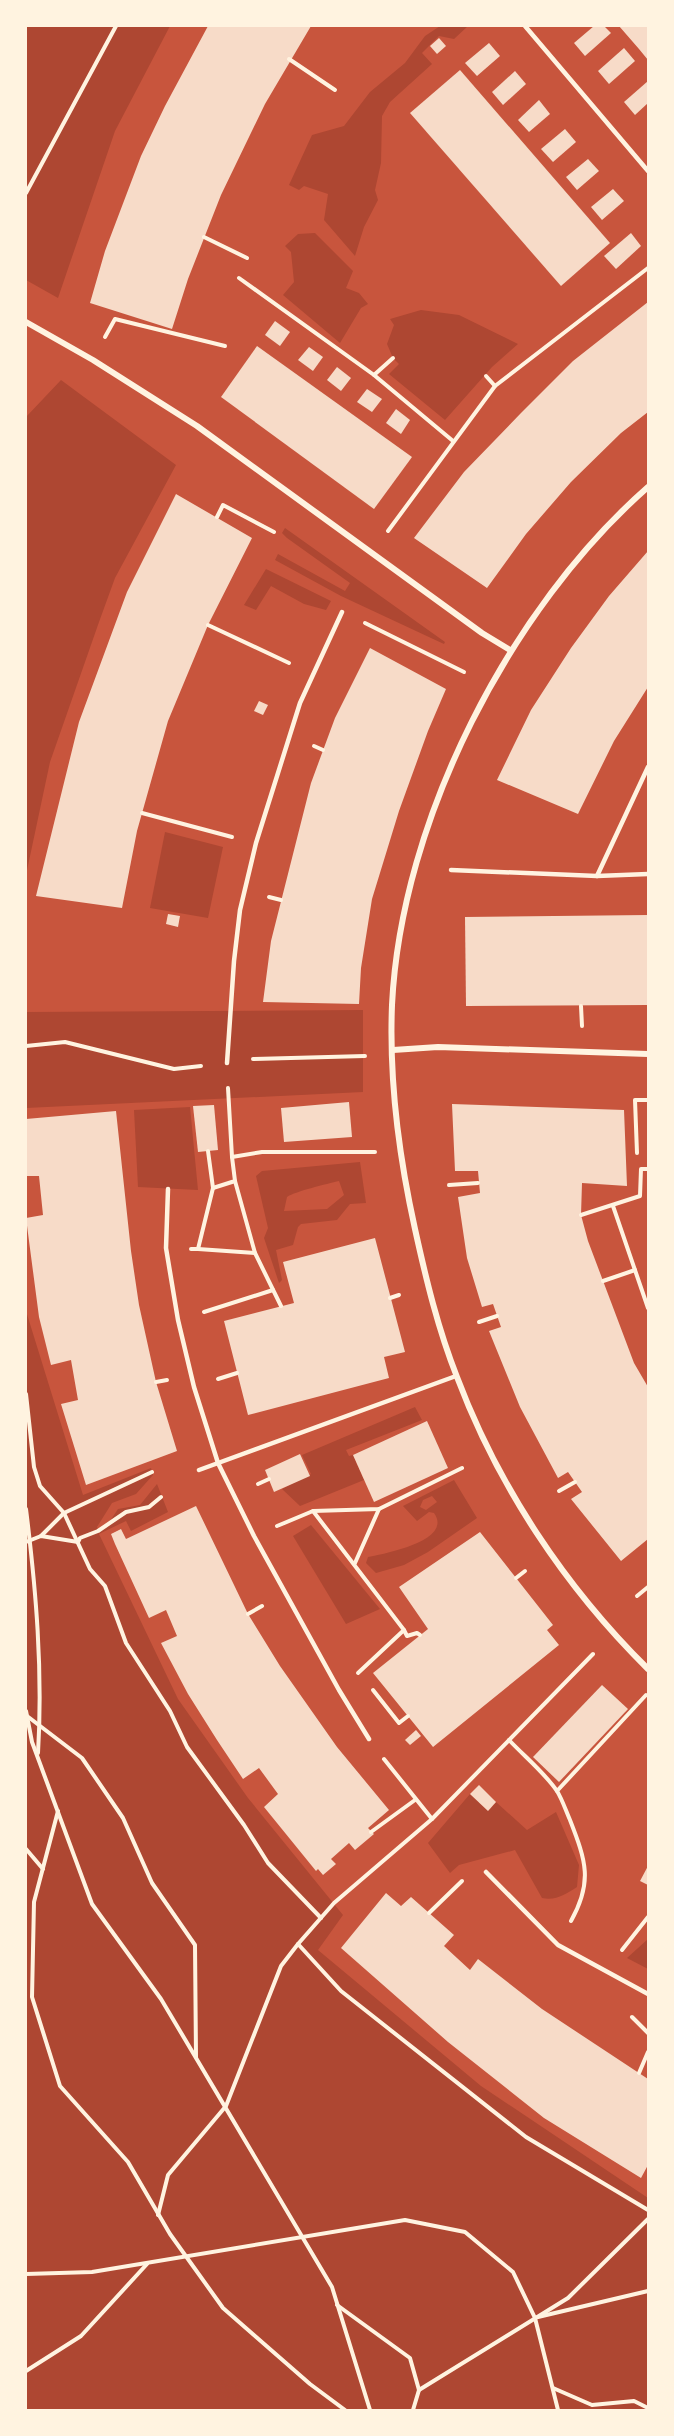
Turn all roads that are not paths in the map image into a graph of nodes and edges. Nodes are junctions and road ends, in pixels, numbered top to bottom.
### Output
1 (525, 26) edge
2 (648, 171) edge
3 (27, 326) edge
4 (648, 487) edge
5 (342, 612) road end
6 (510, 650) junction
7 (648, 767) edge
8 (451, 870) dead end
9 (648, 874) edge
10 (597, 876) junction
11 (393, 1050) junction
12 (648, 1054) edge
13 (227, 1063) road end
14 (168, 1189) dead end
15 (456, 1376) junction
16 (218, 1463) junction
17 (199, 1470) dead end
18 (648, 1669) edge
19 (369, 1739) road end
20 (486, 1872) road end
21 (648, 1994) edge

1 - 2 lane
3 - 6 street
4 - 6 street
5 - 13 lane
6 - 11 street
7 - 10 lane
8 - 10 lane
9 - 10 lane
11 - 12 street
11 - 15 street
14 - 16 lane
15 - 16 lane
15 - 18 street
16 - 17 lane
16 - 19 lane
20 - 21 lane

